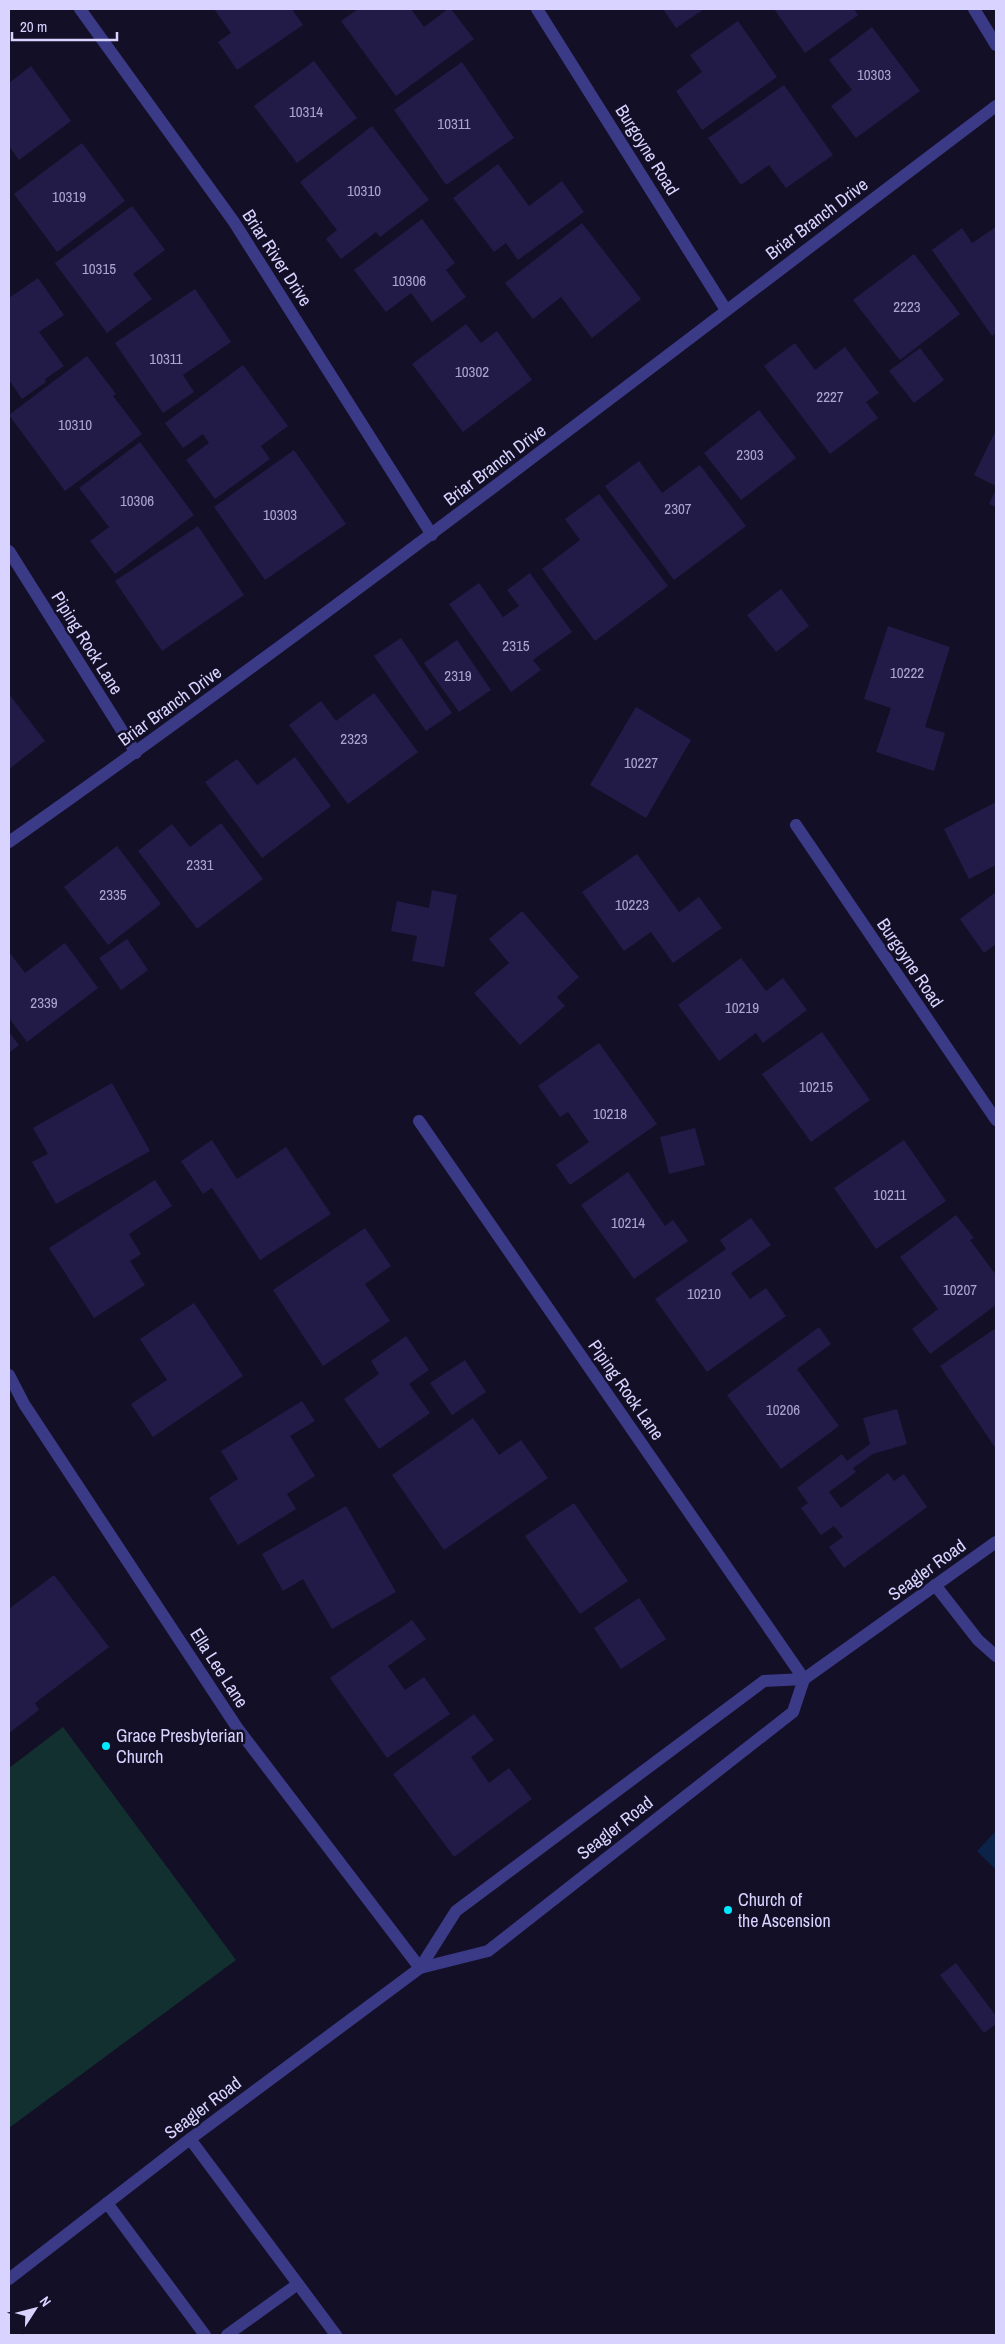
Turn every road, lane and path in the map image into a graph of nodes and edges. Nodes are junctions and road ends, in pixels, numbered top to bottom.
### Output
1 (80, 9) edge
2 (537, 9) edge
3 (974, 9) edge
4 (996, 45) edge
5 (996, 106) edge
6 (726, 310) junction
7 (432, 535) junction
8 (9, 552) edge
9 (136, 753) junction
10 (796, 825) dead end
11 (9, 842) edge
12 (996, 1120) edge
13 (419, 1121) dead end
14 (9, 1375) edge
15 (996, 1542) edge
16 (935, 1586) junction
17 (996, 1656) edge
18 (804, 1679) junction
19 (420, 1968) junction
20 (190, 2139) junction
21 (107, 2203) junction
22 (9, 2279) edge
23 (298, 2284) junction
24 (205, 2335) edge
25 (227, 2335) edge
26 (336, 2335) edge

1 - 7 street, Briar River Drive
2 - 6 street, Burgoyne Road
3 - 4 street
5 - 6 street, Briar Branch Drive
6 - 7 street, Briar Branch Drive
7 - 9 street, Briar Branch Drive
8 - 9 street, Piping Rock Lane
9 - 11 street, Briar Branch Drive
10 - 12 street, Burgoyne Road
13 - 18 street, Piping Rock Lane
14 - 19 street, Ella Lee Lane
15 - 16 street, Seagler Road
16 - 17 street
16 - 18 street, Seagler Road
18 - 19 street, Seagler Road
18 - 19 street, Seagler Road
19 - 20 street, Seagler Road
20 - 21 street, Seagler Road
20 - 23 street
21 - 22 street, Seagler Road
21 - 24 street
23 - 25 street
23 - 26 street

